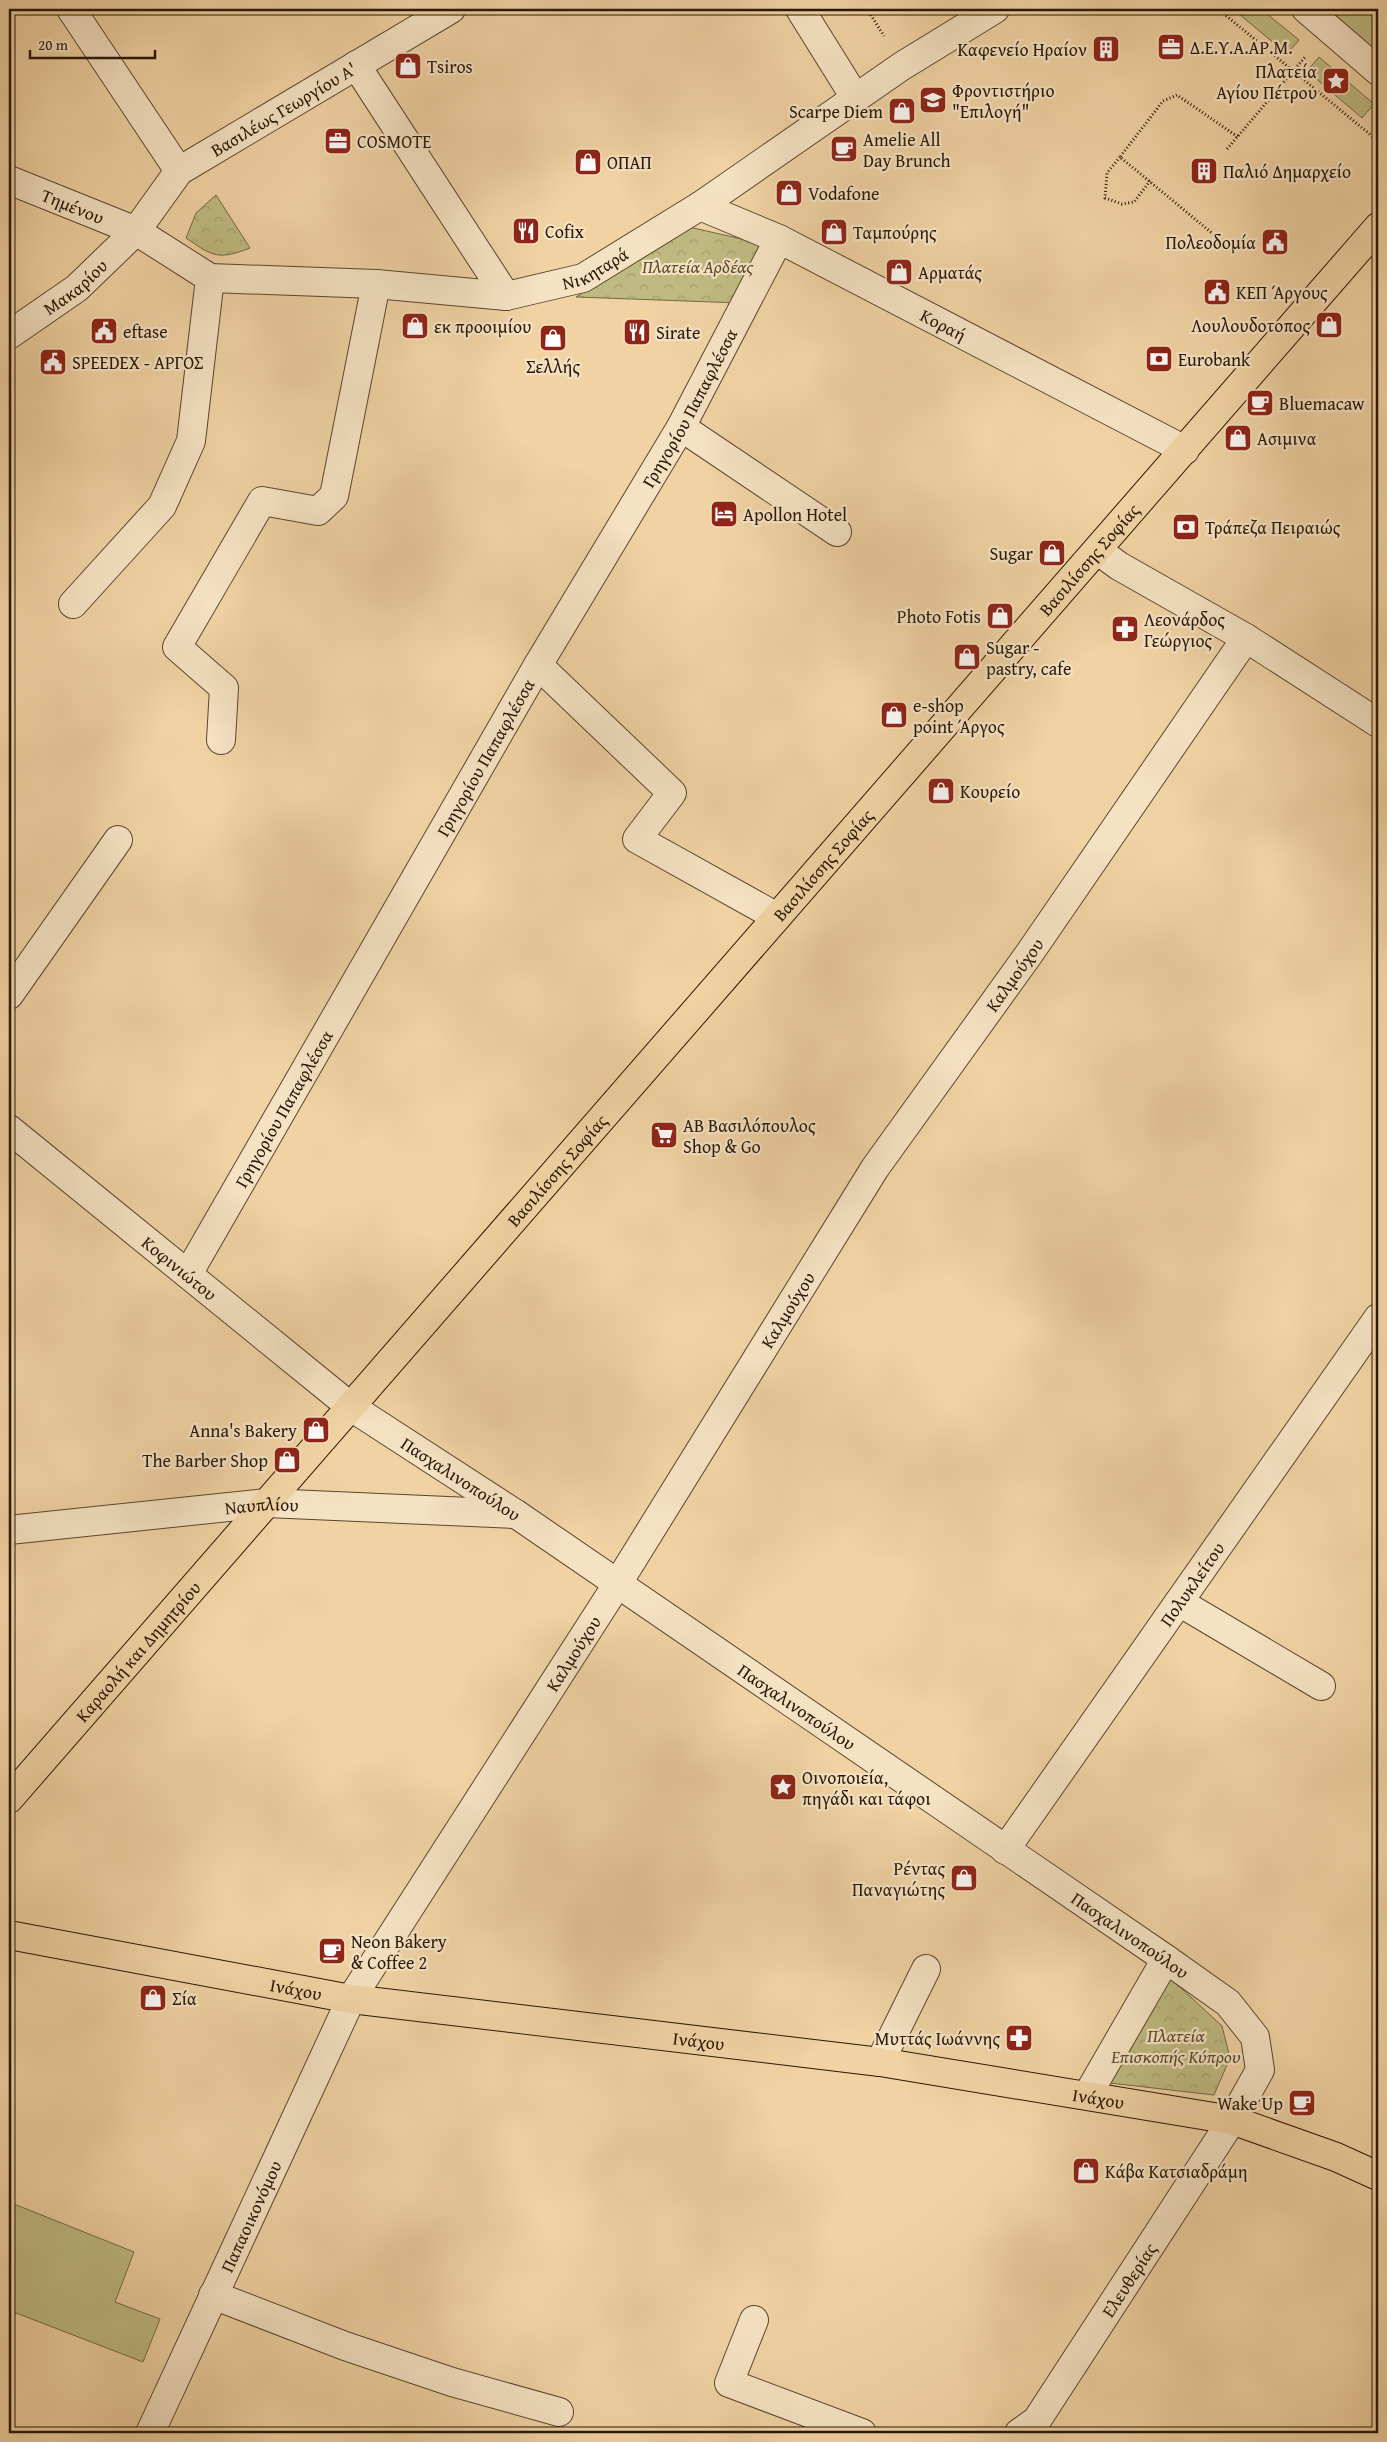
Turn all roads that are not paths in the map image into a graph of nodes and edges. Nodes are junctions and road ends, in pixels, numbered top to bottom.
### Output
1 (71, 9) edge
2 (451, 9) edge
3 (800, 9) edge
4 (995, 9) edge
5 (1306, 9) edge
6 (356, 65) junction
7 (1378, 70) edge
8 (856, 99) junction
9 (178, 171) junction
10 (9, 180) edge
11 (700, 206) junction
12 (1378, 227) edge
13 (136, 231) junction
14 (779, 240) junction
15 (210, 278) junction
16 (376, 284) junction
17 (506, 296) junction
18 (9, 335) edge
19 (681, 427) junction
20 (1185, 450) junction
21 (837, 532) dead end
22 (1097, 550) junction
23 (73, 604) dead end
24 (1246, 638) junction
25 (538, 665) junction
26 (1378, 723) edge
27 (221, 740) dead end
28 (118, 840) dead end
29 (777, 916) junction
30 (9, 996) edge
31 (9, 1129) edge
32 (188, 1274) junction
33 (1378, 1318) edge
34 (351, 1407) junction
35 (267, 1503) junction
36 (516, 1514) junction
37 (9, 1530) edge
38 (618, 1583) junction
39 (1179, 1602) junction
40 (1321, 1686) dead end
41 (9, 1799) edge
42 (1005, 1850) junction
43 (9, 1935) edge
44 (1166, 1959) junction
45 (926, 1970) dead end
46 (351, 1999) junction
47 (880, 2062) junction
48 (1088, 2094) junction
49 (1232, 2120) junction
50 (1378, 2176) edge
51 (213, 2295) junction
52 (754, 2320) dead end
53 (559, 2412) dead end
54 (150, 2433) edge
55 (862, 2433) edge
56 (1018, 2433) edge

1 - 9 street
2 - 6 street, Βασιλέως Γεωργίου Α'
3 - 8 street
4 - 8 street, Νικηταρά
5 - 7 street
6 - 9 street, Βασιλέως Γεωργίου Α'
6 - 17 street
8 - 11 street, Νικηταρά
9 - 13 street, Βασιλέως Γεωργίου Α'
10 - 13 street, Τημένου
11 - 14 street, Κοραή
11 - 17 street, Νικηταρά
12 - 20 main road, Βασιλίσσης Σοφίας
13 - 15 street
13 - 18 street, Μακαρίου
14 - 19 street, Γρηγορίου Παπαφλέσσα
14 - 20 street, Κοραή
15 - 16 street, Νικηταρά
15 - 23 street
16 - 17 street, Νικηταρά
16 - 27 street
19 - 21 street
19 - 25 street, Γρηγορίου Παπαφλέσσα
20 - 22 main road, Βασιλίσσης Σοφίας
22 - 24 street
22 - 29 main road, Βασιλίσσης Σοφίας
24 - 26 street
24 - 38 street, Καλμούχου
25 - 29 street
25 - 32 street, Γρηγορίου Παπαφλέσσα
28 - 30 street
29 - 34 main road, Βασιλίσσης Σοφίας
31 - 32 street, Κοφινιώτου
32 - 34 street, Κοφινιώτου
33 - 39 street, Πολυκλείτου
34 - 35 main road, Βασιλίσσης Σοφίας
34 - 36 street, Πασχαλινοπούλου
35 - 36 street, Ναυπλίου
35 - 37 street, Ναυπλίου
35 - 41 main road, Καραολή και Δημητρίου
36 - 38 street, Πασχαλινοπούλου
38 - 42 street, Πασχαλινοπούλου
38 - 46 street, Καλμούχου
39 - 40 street
39 - 42 street, Πολυκλείτου
42 - 44 street, Πασχαλινοπούλου
43 - 46 main road, Ινάχου
44 - 48 street
44 - 49 street, Πασχαλινοπούλου
45 - 47 street
46 - 47 main road, Ινάχου
46 - 51 street, Παπαοικονόμου
47 - 48 main road, Ινάχου
48 - 49 main road, Ινάχου
49 - 50 main road, Ινάχου
49 - 56 street, Ελευθερίας
51 - 53 street
51 - 54 street, Παπαοικονόμου
52 - 55 street

